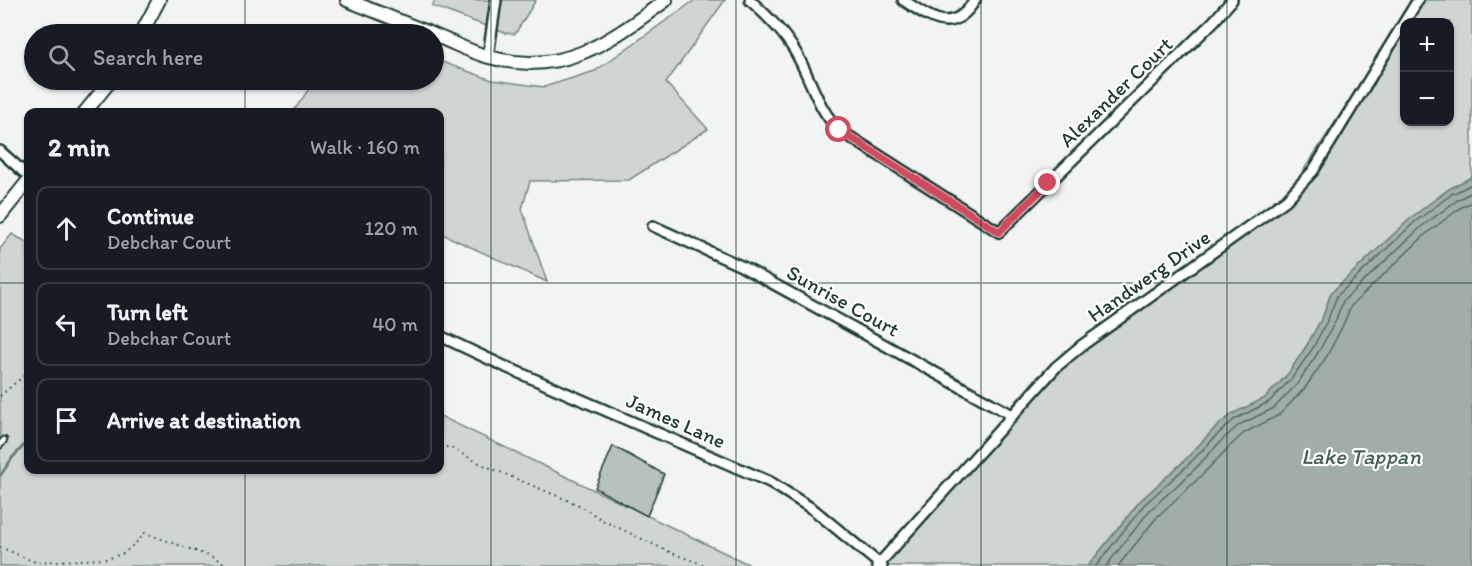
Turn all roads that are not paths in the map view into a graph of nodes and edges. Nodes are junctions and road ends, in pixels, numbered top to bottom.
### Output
1 (159, 0) edge
2 (347, 0) edge
3 (495, 0) edge
4 (666, 0) edge
5 (750, 0) edge
6 (903, 0) edge
7 (975, 0) edge
8 (1232, 0) edge
9 (1418, 0) edge
10 (146, 24) edge
11 (406, 24) edge
12 (444, 39) edge
13 (488, 57) junction
14 (103, 90) edge
15 (88, 108) edge
16 (0, 151) edge
17 (24, 180) edge
18 (24, 188) edge
19 (0, 216) edge
20 (653, 226) dead end
21 (444, 338) edge
22 (1012, 415) junction
23 (4, 440) dead end
24 (0, 445) edge
25 (879, 565) edge

1 - 10 main road
2 - 11 main road
3 - 13 street
4 - 13 main road
5 - 8 street, Alexander Court
6 - 7 street
9 - 22 street, Handwerg Drive
12 - 13 main road
14 - 15 main road
16 - 17 street
18 - 19 main road
20 - 22 street, Sunrise Court
21 - 25 street, James Lane
22 - 25 street, Handwerg Drive
23 - 24 lane

